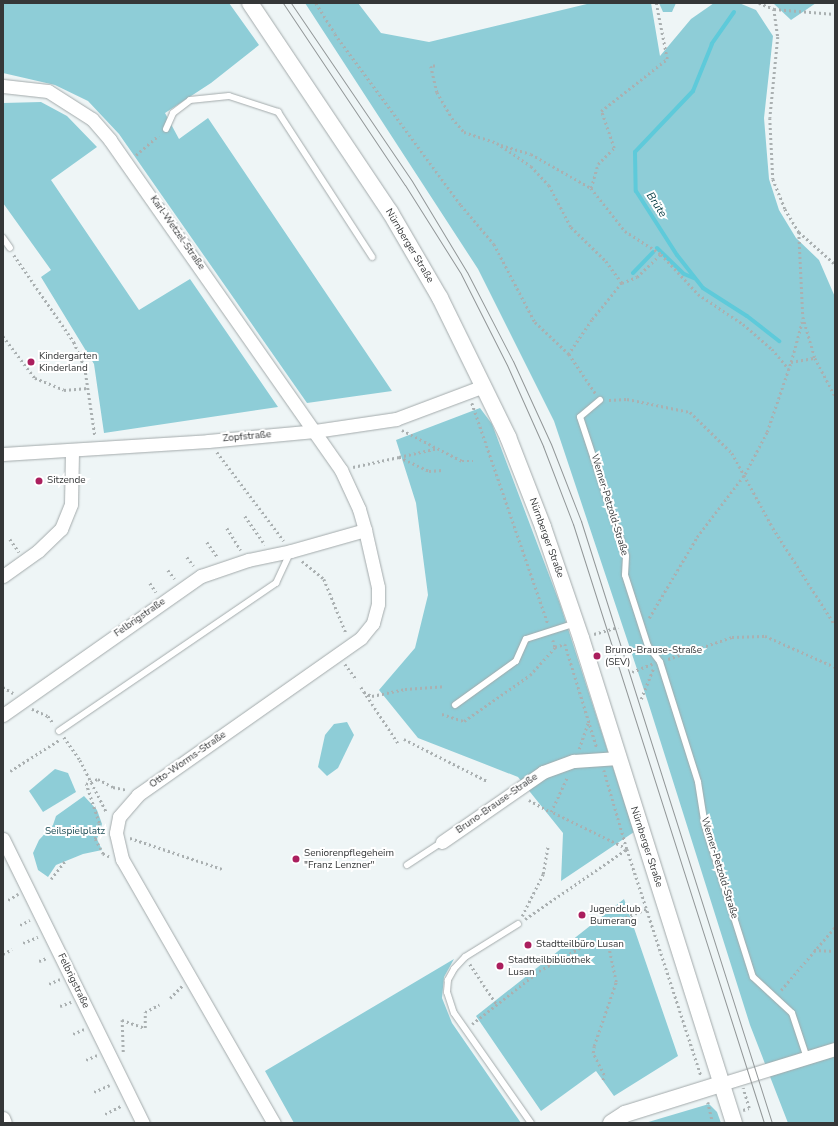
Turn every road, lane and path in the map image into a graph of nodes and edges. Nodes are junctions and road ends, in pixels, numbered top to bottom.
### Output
1 (250, 3) edge
2 (316, 3) edge
3 (656, 3) edge
4 (759, 3) edge
5 (774, 9) junction
6 (835, 14) edge
7 (435, 66) dead end
8 (3, 86) edge
9 (166, 129) joint
10 (497, 143) junction
11 (134, 156) dead end
12 (591, 188) junction
13 (799, 232) junction
14 (3, 238) edge
15 (10, 248) joint
16 (661, 254) junction
17 (372, 257) dead end
18 (835, 264) edge
19 (622, 283) junction
20 (803, 317) junction
21 (3, 336) edge
22 (4, 344) edge
23 (569, 354) junction
24 (815, 358) junction
25 (791, 362) junction
26 (789, 369) junction
27 (484, 386) junction
28 (88, 388) junction
29 (469, 392) junction
30 (835, 396) edge
31 (600, 400) junction
32 (396, 419) junction
33 (315, 431) junction
34 (208, 441) junction
35 (97, 449) junction
36 (435, 449) junction
37 (72, 450) junction
38 (3, 454) edge
39 (398, 457) junction
40 (473, 461) dead end
41 (341, 470) junction
42 (443, 470) dead end
43 (745, 474) junction
44 (245, 516) dead end
45 (227, 528) dead end
46 (365, 530) junction
47 (10, 539) dead end
48 (207, 542) dead end
49 (16, 548) dead end
50 (291, 551) junction
51 (271, 554) junction
52 (248, 560) junction
53 (225, 567) junction
54 (3, 576) edge
55 (835, 625) edge
56 (618, 627) dead end
57 (642, 630) junction
58 (550, 631) junction
59 (578, 631) junction
60 (564, 644) junction
61 (352, 646) junction
62 (556, 647) junction
63 (339, 656) junction
64 (657, 662) junction
65 (649, 665) dead end
66 (835, 667) edge
67 (632, 672) dead end
68 (357, 680) dead end
69 (444, 686) dead end
70 (361, 687) dead end
71 (364, 692) junction
72 (642, 699) dead end
73 (455, 705) dead end
74 (38, 711) dead end
75 (442, 714) dead end
76 (3, 715) edge
77 (52, 722) dead end
78 (59, 731) joint
79 (65, 738) junction
80 (404, 739) dead end
81 (398, 743) dead end
82 (618, 758) junction
83 (601, 759) junction
84 (10, 772) dead end
85 (91, 780) junction
86 (487, 781) dead end
87 (97, 791) dead end
88 (138, 795) junction
89 (551, 812) dead end
90 (116, 833) junction
91 (3, 839) edge
92 (442, 842) joint
93 (548, 846) dead end
94 (627, 849) junction
95 (120, 854) junction
96 (66, 860) dead end
97 (407, 865) dead end
98 (222, 868) dead end
99 (51, 879) dead end
100 (647, 909) junction
101 (621, 919) dead end
102 (518, 924) junction
103 (835, 927) edge
104 (592, 941) dead end
105 (12, 949) dead end
106 (609, 950) dead end
107 (813, 950) junction
108 (835, 951) edge
109 (3, 954) edge
110 (472, 967) dead end
111 (177, 988) dead end
112 (776, 996) junction
113 (170, 998) dead end
114 (159, 1005) dead end
115 (498, 1005) junction
116 (466, 1029) junction
117 (835, 1050) edge
118 (119, 1052) dead end
119 (807, 1058) junction
120 (122, 1080) junction
121 (603, 1080) dead end
122 (721, 1084) junction
123 (706, 1090) junction
124 (94, 1092) dead end
125 (132, 1101) junction
126 (105, 1114) dead end
127 (3, 1118) edge
128 (5, 1123) edge
129 (143, 1123) edge
130 (274, 1123) edge
131 (531, 1123) edge
132 (611, 1123) edge
133 (713, 1123) edge
134 (734, 1123) edge

1 - 27 street, Nürnberger Straße
2 - 23 path
3 - 12 path
4 - 5 path
5 - 6 path
5 - 13 path
7 - 10 path
8 - 33 street, Karl-Wetzel-Straße
9 - 11 path
9 - 17 lane
10 - 12 path
10 - 19 path
12 - 16 path
13 - 18 path
13 - 20 path
14 - 15 lane
15 - 28 path
16 - 19 path
16 - 26 path
19 - 23 path
20 - 24 path
20 - 25 path
21 - 22 path
22 - 28 path
23 - 31 path
24 - 25 path
24 - 30 path
25 - 26 path
26 - 43 path
27 - 29 street, Zopfstraße
27 - 59 street, Nürnberger Straße
28 - 35 path
29 - 32 street, Zopfstraße
29 - 58 path
31 - 43 path
31 - 57 lane, Werner-Petzold-Straße
32 - 33 street, Zopfstraße
32 - 36 path
33 - 34 street, Zopfstraße
33 - 41 street, Otto-Worms-Straße
34 - 35 street, Zopfstraße
34 - 50 path
35 - 37 street, Zopfstraße
36 - 39 path
36 - 40 path
37 - 38 street, Zopfstraße
37 - 54 street
39 - 41 path
39 - 42 path
41 - 46 street, Otto-Worms-Straße
43 - 55 path
43 - 57 path
44 - 51 path
45 - 52 path
46 - 50 street, Felbrigstraße
46 - 61 street, Otto-Worms-Straße
47 - 49 path
48 - 53 path
50 - 51 street, Felbrigstraße
50 - 61 path
50 - 78 lane
51 - 52 street, Felbrigstraße
52 - 53 street, Felbrigstraße
53 - 76 street, Felbrigstraße
56 - 59 path
57 - 64 lane, Werner-Petzold-Straße
58 - 59 lane
58 - 62 path
58 - 73 lane
59 - 60 path
59 - 82 street, Nürnberger Straße
60 - 62 path
60 - 83 path
61 - 63 street, Otto-Worms-Straße
62 - 75 path
63 - 68 path
63 - 88 street, Otto-Worms-Straße
64 - 66 path
64 - 72 path
64 - 112 lane, Werner-Petzold-Straße
65 - 67 path
69 - 71 path
70 - 71 path
71 - 81 path
74 - 77 path
78 - 79 path
79 - 84 path
79 - 85 path
80 - 86 path
82 - 83 street, Bruno-Brause-Straße
82 - 122 street, Nürnberger Straße
83 - 92 street, Bruno-Brause-Straße
83 - 94 path
85 - 87 path
85 - 88 path
85 - 95 path
88 - 90 street, Otto-Worms-Straße
89 - 94 path
90 - 95 street, Otto-Worms-Straße
90 - 98 path
91 - 120 street, Felbrigstraße
92 - 97 lane, Bruno-Brause-Straße
93 - 102 path
94 - 100 path
94 - 102 path
95 - 130 street, Otto-Worms-Straße
96 - 99 path
100 - 101 path
100 - 123 path
102 - 116 lane
103 - 107 path
104 - 115 path
105 - 109 path
106 - 121 path
107 - 108 path
107 - 112 path
110 - 115 path
111 - 113 path
112 - 119 lane, Werner-Petzold-Straße
114 - 118 path
115 - 116 path
116 - 131 lane
117 - 119 street
119 - 122 street
120 - 124 path
120 - 125 street, Felbrigstraße
122 - 123 street
122 - 134 street, Nürnberger Straße
123 - 132 street
123 - 133 path
125 - 126 path
125 - 129 street, Felbrigstraße
127 - 128 street

